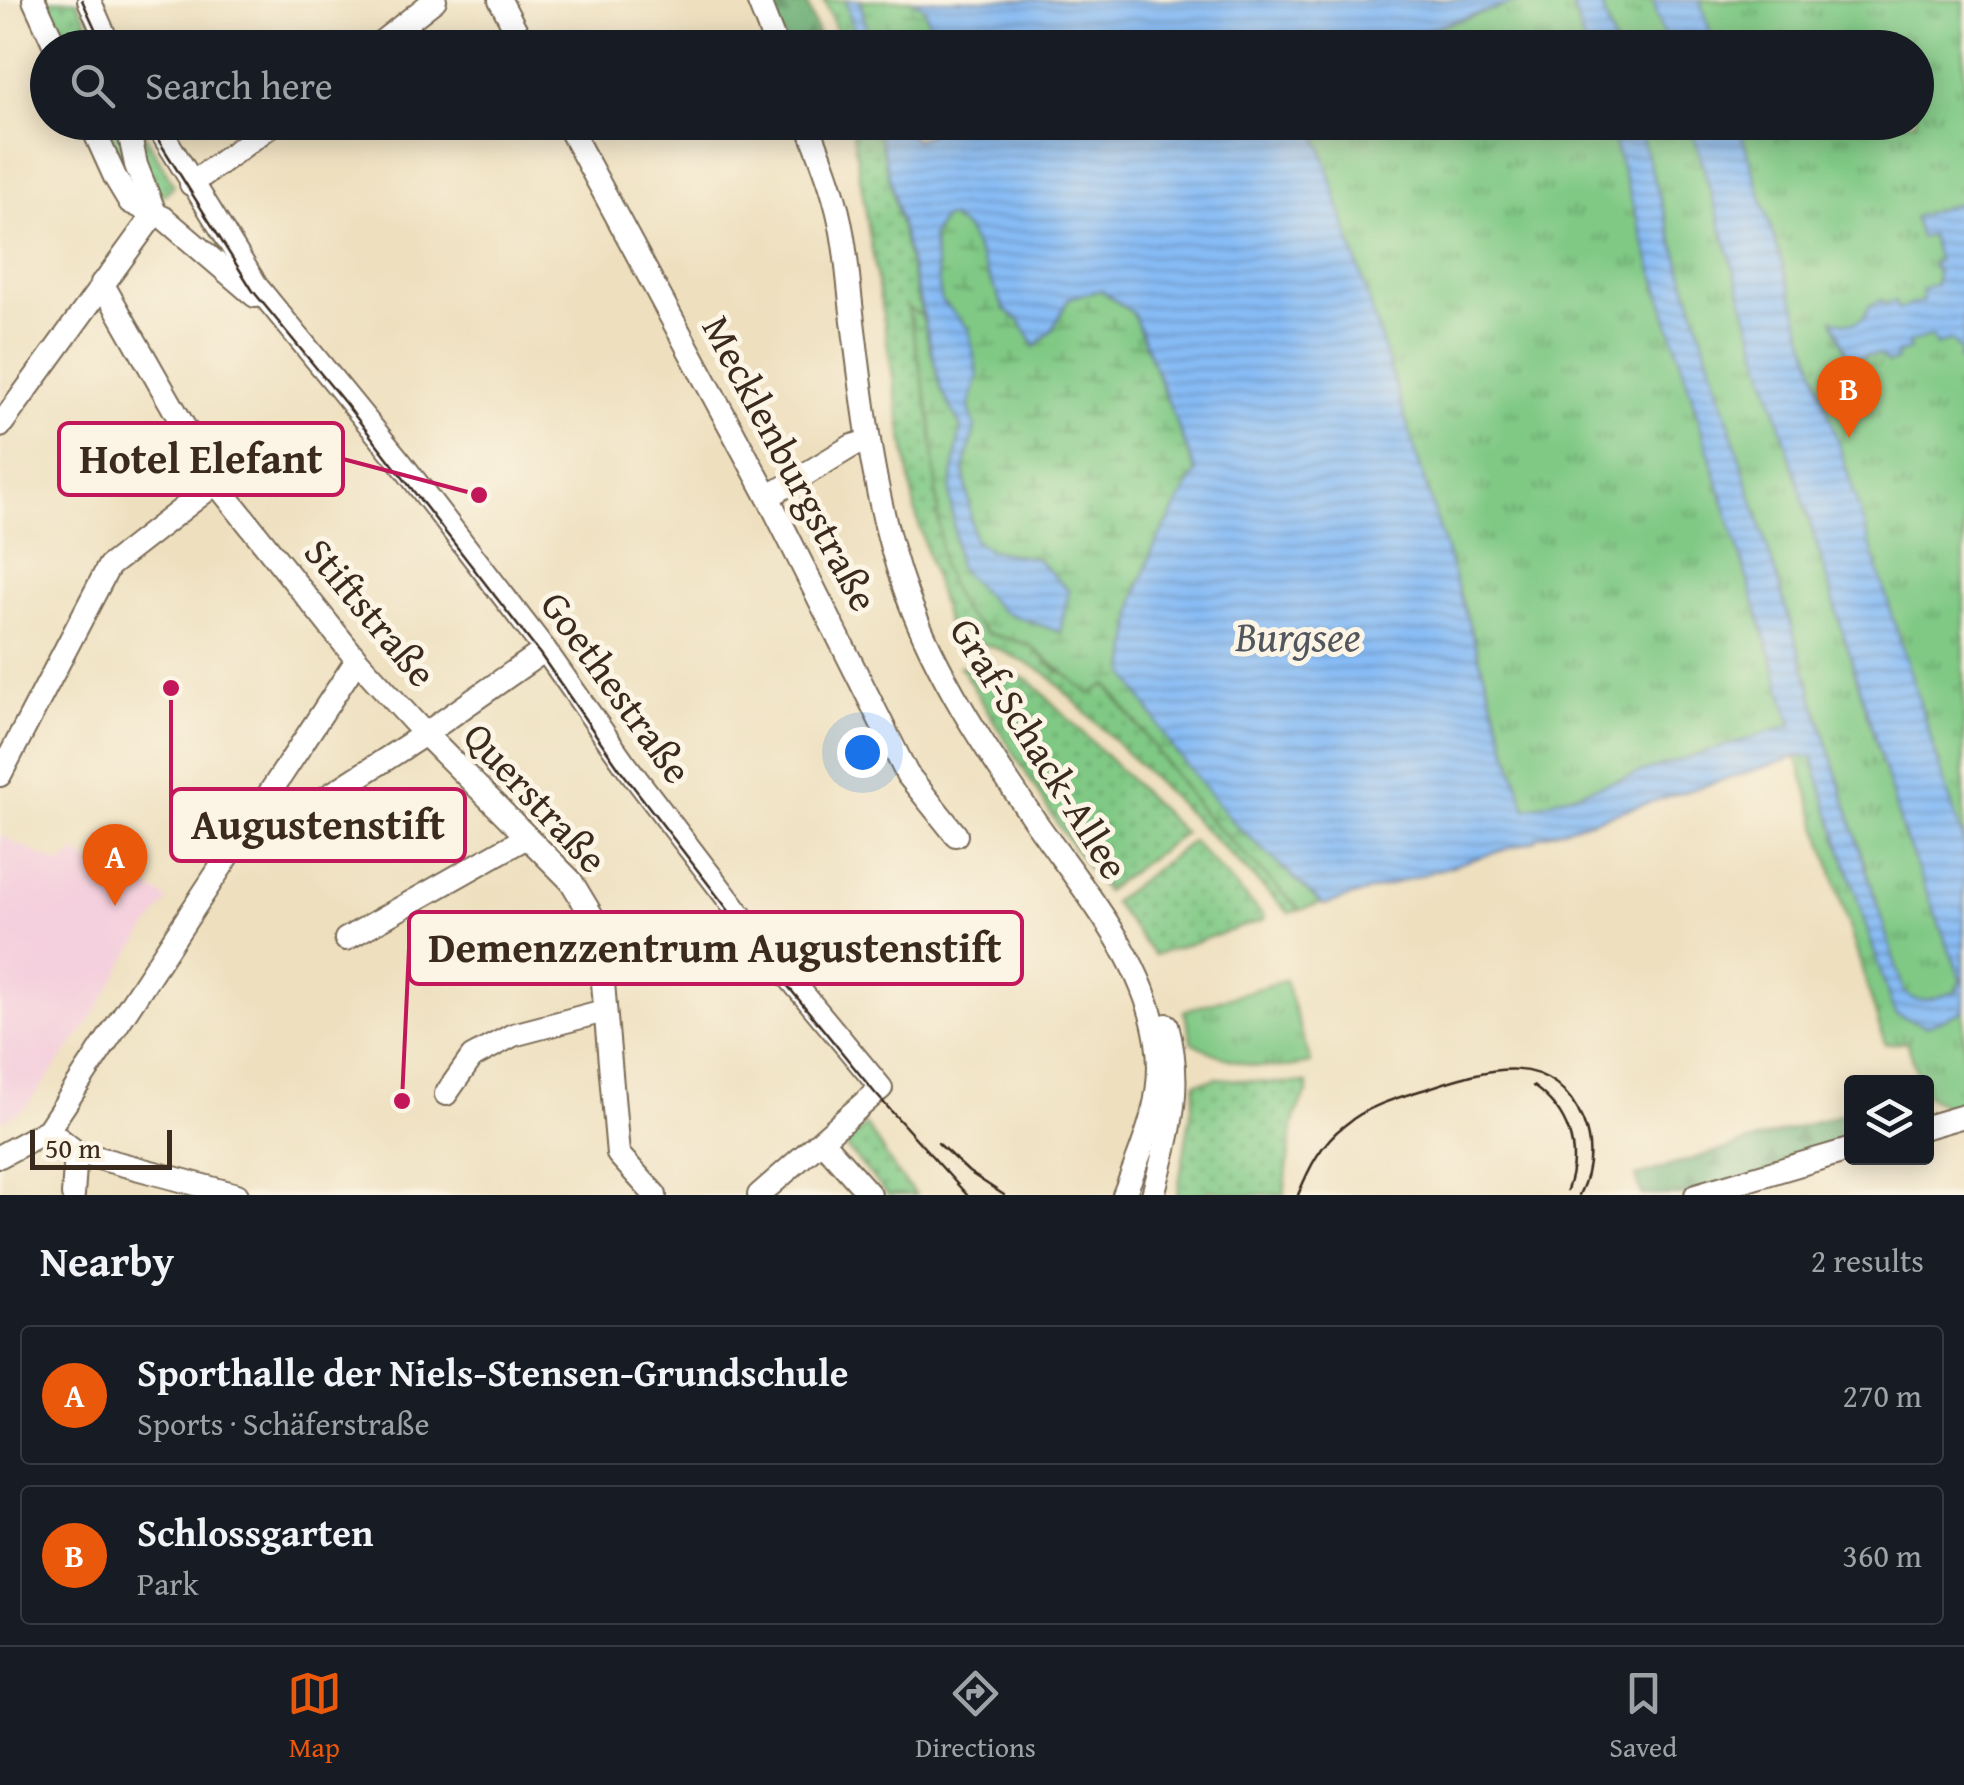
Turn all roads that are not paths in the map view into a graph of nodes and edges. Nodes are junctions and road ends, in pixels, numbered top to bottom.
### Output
1 (34, 0) edge
2 (88, 0) edge
3 (435, 0) edge
4 (500, 0) edge
5 (758, 0) edge
6 (48, 30) edge
7 (102, 30) edge
8 (397, 30) edge
9 (516, 30) edge
10 (770, 30) edge
11 (98, 140) edge
12 (131, 140) edge
13 (165, 140) edge
14 (251, 140) edge
15 (576, 140) edge
16 (813, 140) edge
17 (191, 184) junction
18 (155, 213) junction
19 (102, 283) junction
20 (292, 329) junction
21 (0, 426) edge
22 (869, 442) junction
23 (216, 483) junction
24 (768, 497) junction
25 (545, 650) junction
26 (357, 660) junction
27 (425, 734) junction
28 (0, 775) edge
29 (956, 835) dead end
30 (527, 837) junction
31 (233, 850) junction
32 (1104, 920) junction
33 (346, 938) dead end
34 (604, 1011) junction
35 (446, 1094) dead end
36 (1964, 1116) edge
37 (1934, 1125) edge
38 (48, 1130) junction
39 (822, 1141) junction
40 (1844, 1151) edge
41 (76, 1152) junction
42 (0, 1156) edge
43 (72, 1195) edge
44 (237, 1195) edge
45 (655, 1195) edge
46 (759, 1195) edge
47 (870, 1195) edge
48 (1124, 1195) edge
49 (1153, 1195) edge
50 (1696, 1195) edge

1 - 6 street
2 - 7 street
3 - 8 street
4 - 9 street
5 - 10 street
11 - 18 street, Goethestraße
12 - 18 street
13 - 17 street, Goethestraße
14 - 17 street
15 - 24 street, Mecklenburgstraße
16 - 22 street, Graf-Schack-Allee
17 - 20 street, Goethestraße
18 - 19 street
18 - 20 street, Goethestraße
19 - 21 street
19 - 23 street, Stiftstraße
20 - 25 street, Goethestraße
22 - 24 street
22 - 32 street, Graf-Schack-Allee
23 - 26 street, Stiftstraße
23 - 28 street
24 - 29 street, Mecklenburgstraße
25 - 27 street
25 - 39 street, Goethestraße
26 - 27 street, Stiftstraße
26 - 31 street
27 - 30 street, Querstraße
27 - 31 street
30 - 33 street
30 - 34 street, Querstraße
31 - 38 street
32 - 48 street, Graf-Schack-Allee
32 - 49 street, Graf-Schack-Allee
34 - 35 street
34 - 45 street, Querstraße
36 - 37 street
38 - 41 street
38 - 42 street
39 - 46 street
39 - 47 street
40 - 50 street
41 - 43 street
41 - 44 street

